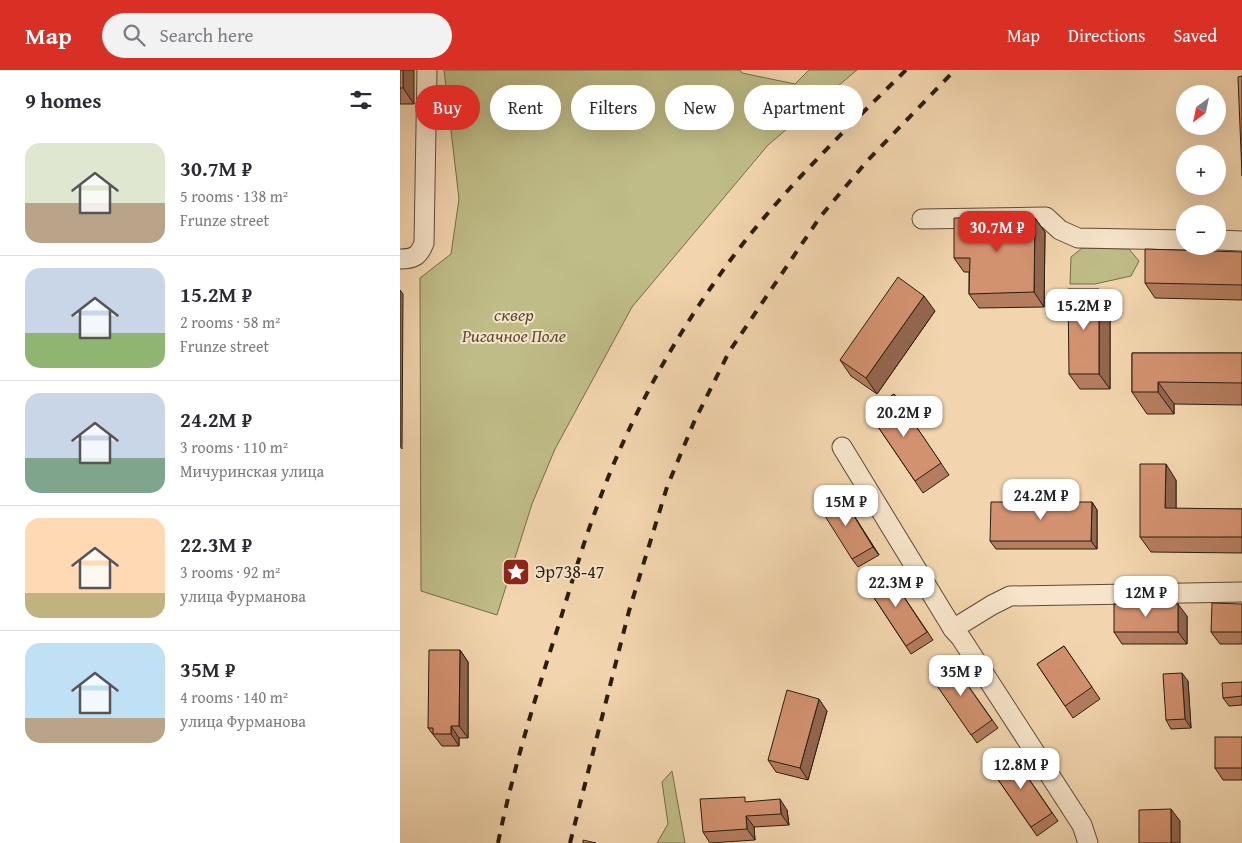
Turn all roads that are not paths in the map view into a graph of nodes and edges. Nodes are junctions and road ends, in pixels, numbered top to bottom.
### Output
1 (427, 70) edge
2 (922, 219) dead end
3 (1176, 240) edge
4 (1226, 240) edge
5 (1242, 241) edge
6 (400, 258) edge
7 (842, 447) dead end
8 (1242, 592) edge
9 (953, 628) junction
10 (1088, 843) edge

1 - 6 street
2 - 3 street
4 - 5 street
7 - 9 street
8 - 9 street
9 - 10 street

